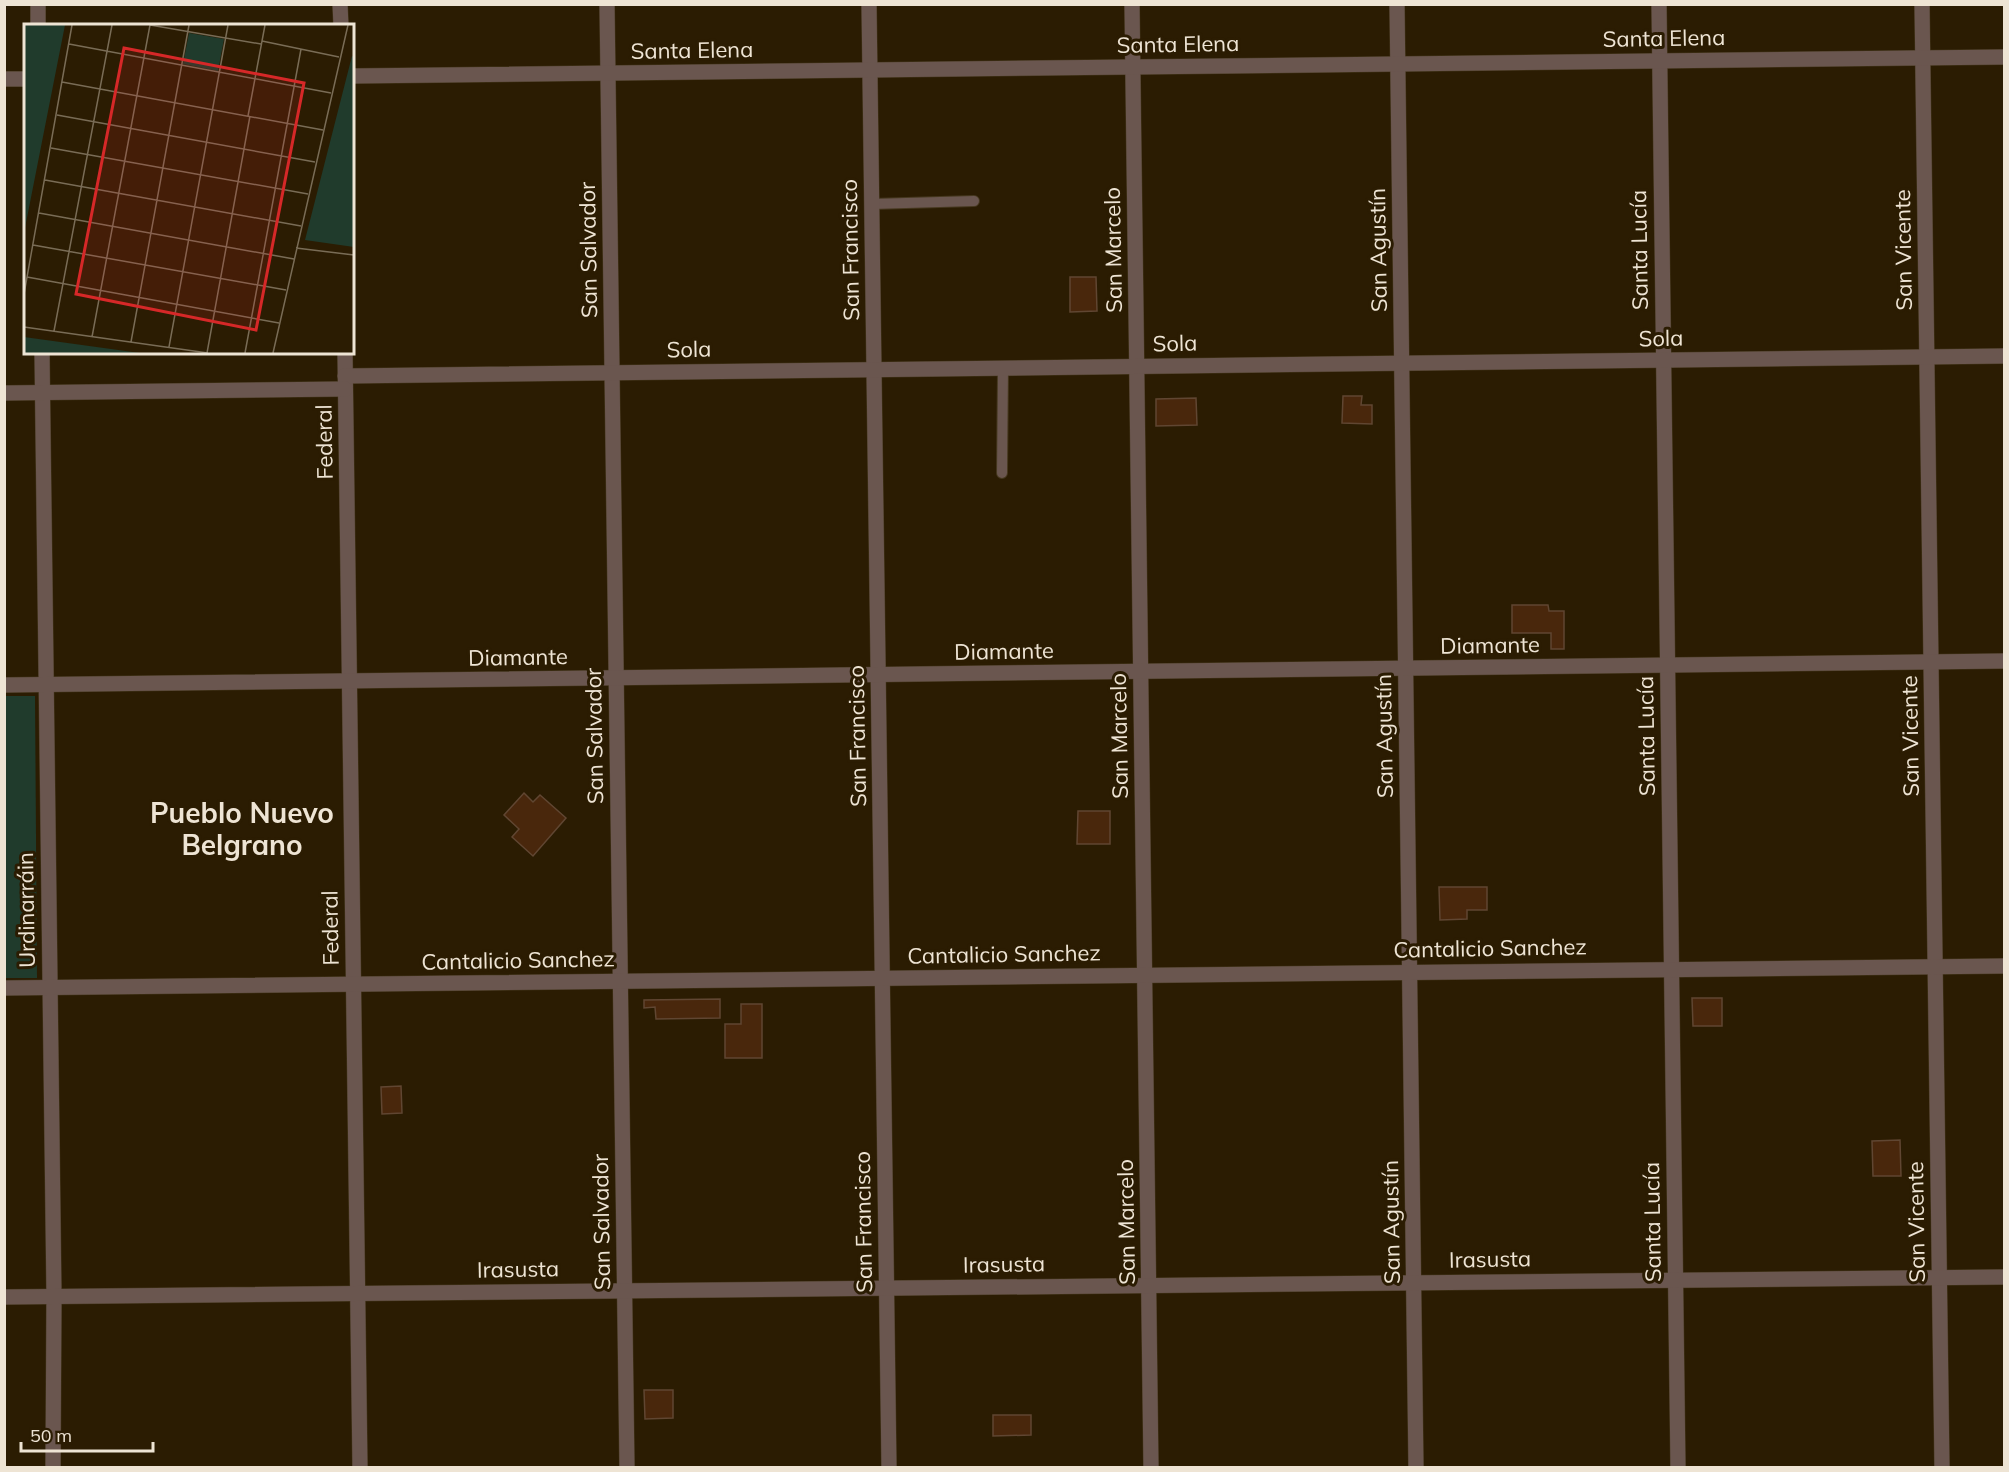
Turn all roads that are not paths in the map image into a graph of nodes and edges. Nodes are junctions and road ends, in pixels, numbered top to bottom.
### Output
1 (38, 4) edge
2 (340, 4) edge
3 (607, 4) edge
4 (869, 4) edge
5 (1132, 4) edge
6 (1397, 4) edge
7 (1659, 4) edge
8 (1922, 4) edge
9 (38, 24) edge
10 (341, 24) edge
11 (2004, 57) edge
12 (1923, 58) junction
13 (1659, 61) junction
14 (1398, 64) junction
15 (1133, 67) junction
16 (870, 70) junction
17 (608, 73) junction
18 (354, 76) edge
19 (4, 79) edge
20 (24, 79) edge
21 (974, 201) dead end
22 (872, 204) junction
23 (42, 354) edge
24 (345, 354) edge
25 (2004, 356) edge
26 (1927, 357) junction
27 (1663, 360) junction
28 (1401, 363) junction
29 (1137, 366) junction
30 (1003, 368) junction
31 (874, 369) junction
32 (612, 372) junction
33 (345, 382) junction
34 (4, 393) edge
35 (43, 393) junction
36 (1002, 473) dead end
37 (2004, 661) edge
38 (1931, 662) junction
39 (1667, 665) junction
40 (1406, 668) junction
41 (1141, 672) junction
42 (878, 675) junction
43 (616, 678) junction
44 (349, 681) junction
45 (46, 684) junction
46 (4, 685) edge
47 (1935, 965) junction
48 (2004, 966) edge
49 (1672, 968) junction
50 (1410, 971) junction
51 (1145, 975) junction
52 (882, 978) junction
53 (620, 981) junction
54 (354, 984) junction
55 (4, 988) edge
56 (50, 988) junction
57 (1940, 1277) junction
58 (2004, 1277) edge
59 (1676, 1280) junction
60 (1414, 1282) junction
61 (1149, 1285) junction
62 (886, 1288) junction
63 (624, 1290) junction
64 (358, 1293) junction
65 (54, 1296) junction
66 (4, 1297) edge
67 (53, 1467) edge
68 (360, 1467) edge
69 (627, 1467) edge
70 (889, 1467) edge
71 (1151, 1467) edge
72 (1416, 1467) edge
73 (1678, 1467) edge
74 (1942, 1467) edge

1 - 9 street
2 - 10 street
3 - 17 street, San Salvador
4 - 16 street, San Francisco
5 - 15 street, San Marcelo
6 - 14 street, San Agustín
7 - 13 street, Santa Lucía
8 - 12 street, San Vicente
11 - 12 street, Santa Elena
12 - 13 street, Santa Elena
12 - 26 street, San Vicente
13 - 14 street, Santa Elena
13 - 27 street, Santa Lucía
14 - 15 street, Santa Elena
14 - 28 street, San Agustín
15 - 16 street, Santa Elena
15 - 29 street, San Marcelo
16 - 17 street, Santa Elena
16 - 22 street, San Francisco
17 - 18 street, Santa Elena
17 - 32 street, San Salvador
19 - 20 street
21 - 22 lane
22 - 31 street, San Francisco
23 - 35 street, Urdinarráin
24 - 33 street, Federal
25 - 26 street, Sola
26 - 27 street, Sola
26 - 38 street, San Vicente
27 - 28 street, Sola
27 - 39 street, Santa Lucía
28 - 29 street, Sola
28 - 40 street, San Agustín
29 - 30 street, Sola
29 - 41 street, San Marcelo
30 - 31 street, Sola
30 - 36 lane
31 - 32 street, Sola
31 - 42 street, San Francisco
32 - 33 street, Sola
32 - 43 street, San Salvador
33 - 35 street, Sola
33 - 44 street, Federal
34 - 35 street, Sola
35 - 45 street, Urdinarráin
37 - 38 street, Diamante
38 - 39 street, Diamante
38 - 47 street, San Vicente
39 - 40 street, Diamante
39 - 49 street, Santa Lucía
40 - 41 street, Diamante
40 - 50 street, San Agustín
41 - 42 street, Diamante
41 - 51 street, San Marcelo
42 - 43 street, Diamante
42 - 52 street, San Francisco
43 - 44 street, Diamante
43 - 53 street, San Salvador
44 - 45 street, Diamante
44 - 54 street, Federal
45 - 46 street, Diamante
45 - 56 street, Urdinarráin
47 - 48 street, Cantalicio Sanchez
47 - 49 street, Cantalicio Sanchez
47 - 57 street, San Vicente
49 - 50 street, Cantalicio Sanchez
49 - 59 street, Santa Lucía
50 - 51 street, Cantalicio Sanchez
50 - 60 street, San Agustín
51 - 52 street, Cantalicio Sanchez
51 - 61 street, San Marcelo
52 - 53 street, Cantalicio Sanchez
52 - 62 street, San Francisco
53 - 54 street, Cantalicio Sanchez
53 - 63 street, San Salvador
54 - 56 street, Cantalicio Sanchez
54 - 64 street, Federal
55 - 56 street, Cantalicio Sanchez
56 - 65 street, Urdinarráin
57 - 58 street, Irasusta
57 - 59 street, Irasusta
57 - 74 street, San Vicente
59 - 60 street, Irasusta
59 - 73 street, Santa Lucía
60 - 61 street, Irasusta
60 - 72 street, San Agustín
61 - 62 street, Irasusta
61 - 71 street, San Marcelo
62 - 63 street, Irasusta
62 - 70 street, San Francisco
63 - 64 street, Irasusta
63 - 69 street, San Salvador
64 - 65 street, Irasusta
64 - 68 street, Federal
65 - 66 street, Irasusta
65 - 67 street, Urdinarráin

